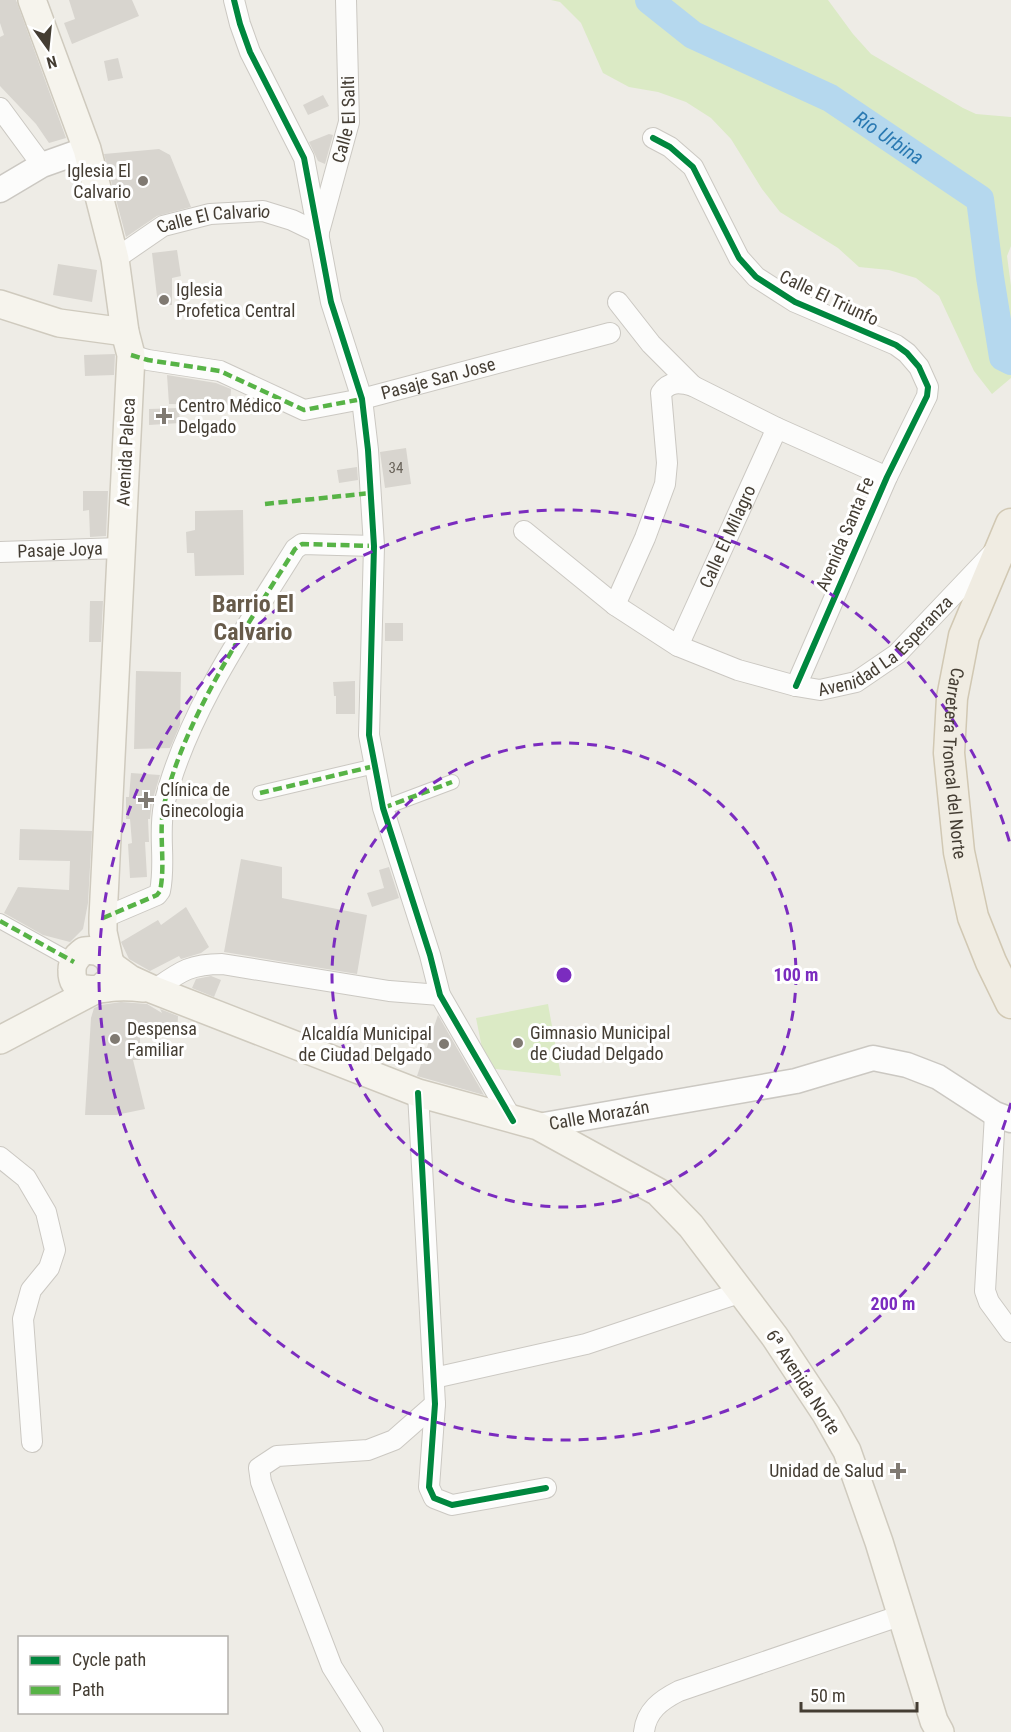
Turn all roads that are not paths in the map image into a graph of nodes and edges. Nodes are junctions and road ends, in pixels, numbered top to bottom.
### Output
1 (32, 0) edge
2 (234, 0) edge
3 (346, 0) edge
4 (0, 108) edge
5 (653, 138) dead end
6 (87, 149) junction
7 (42, 165) junction
8 (0, 190) edge
9 (319, 233) junction
10 (115, 259) junction
11 (618, 302) dead end
12 (0, 303) edge
13 (610, 333) dead end
14 (128, 343) junction
15 (693, 386) junction
16 (927, 396) joint
17 (362, 399) junction
18 (777, 428) junction
19 (887, 477) junction
20 (524, 531) dead end
21 (1008, 543) edge
22 (374, 546) junction
23 (121, 548) junction
24 (0, 552) edge
25 (615, 605) junction
26 (678, 646) junction
27 (796, 686) junction
28 (375, 766) junction
29 (452, 783) dead end
30 (260, 793) dead end
31 (383, 808) junction
32 (103, 918) junction
33 (0, 921) edge
34 (1011, 963) edge
35 (92, 970) junction
36 (154, 990) junction
37 (440, 995) junction
38 (1011, 1003) edge
39 (0, 1040) edge
40 (418, 1093) junction
41 (1003, 1117) edge
42 (525, 1124) junction
43 (0, 1157) edge
44 (742, 1292) junction
45 (1011, 1332) edge
46 (434, 1378) junction
47 (435, 1404) junction
48 (32, 1442) dead end
49 (546, 1488) dead end
50 (902, 1615) junction
51 (373, 1732) edge
52 (644, 1732) edge
53 (940, 1732) edge

1 - 6 main road, Avenida Paleca
2 - 9 street
3 - 9 street, Calle El Salti
4 - 7 street
5 - 16 street, Calle El Triunfo
6 - 7 street
6 - 10 main road, Avenida Paleca
7 - 8 street
9 - 10 street, Calle El Calvario
9 - 17 street
10 - 14 main road, Avenida Paleca
11 - 15 street
12 - 14 main road
13 - 17 street, Pasaje San Jose
14 - 17 street, Pasaje San Jose
14 - 23 main road, Avenida Paleca
15 - 18 street
15 - 25 street
16 - 19 street, Avenida Santa Fe
17 - 22 street
18 - 19 street
18 - 26 street, Calle El Milagro
19 - 27 street, Avenida Santa Fe
20 - 25 street, Avenidad La Esperanza
21 - 27 street, Avenidad La Esperanza
21 - 34 main road, Carretera Troncal del Norte
21 - 38 main road, Carretera Troncal del Norte
22 - 28 street
22 - 32 street
23 - 24 street, Pasaje Joya
23 - 32 main road, Avenida Paleca
25 - 26 street, Avenidad La Esperanza
26 - 27 street, Avenidad La Esperanza
28 - 30 street
28 - 31 street
29 - 31 street
31 - 37 street
32 - 35 main road, Avenida Paleca
33 - 35 street
35 - 36 main road, Calle Morazán
35 - 39 main road, Avenida Paleca
36 - 37 street
36 - 40 main road, Calle Morazán
37 - 42 street
40 - 42 main road, Calle Morazán
40 - 46 street
41 - 42 street, Calle Morazán
41 - 45 street
42 - 44 main road, 6ª Avenida Norte
43 - 48 street
44 - 46 street
44 - 50 main road, 6ª Avenida Norte
46 - 47 street
47 - 49 street
47 - 51 street
50 - 52 street
50 - 53 main road, 6ª Avenida Norte

